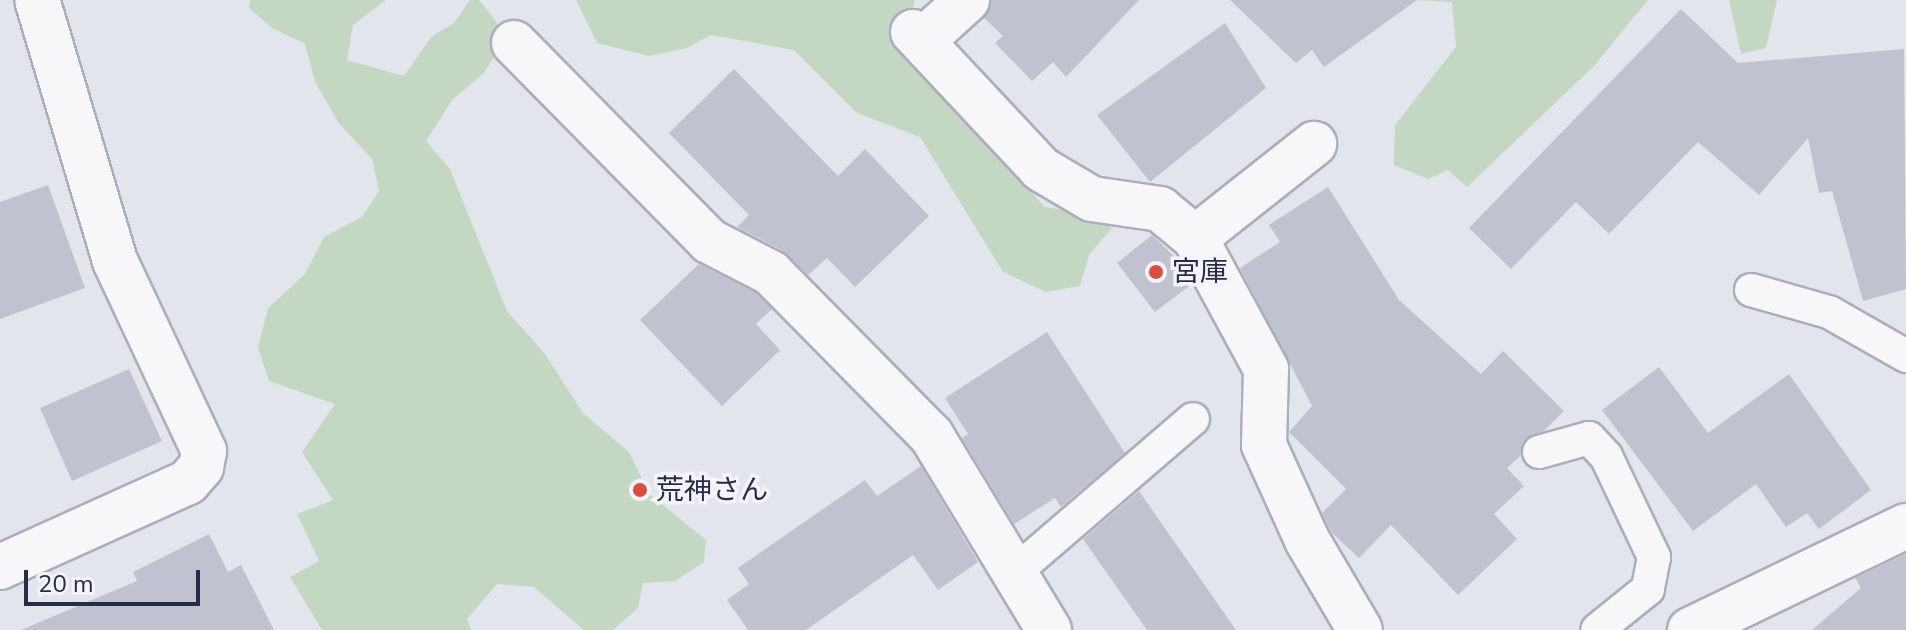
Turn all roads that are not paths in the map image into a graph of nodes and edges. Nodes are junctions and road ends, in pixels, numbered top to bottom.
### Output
1 (37, 0) edge
2 (967, 0) edge
3 (514, 43) dead end
4 (1314, 144) dead end
5 (1195, 238) junction
6 (1751, 290) dead end
7 (1906, 356) edge
8 (1193, 419) dead end
9 (1539, 452) dead end
10 (1906, 526) edge
11 (0, 567) edge
12 (1014, 573) junction
13 (1049, 630) edge
14 (1360, 630) edge
15 (1597, 630) edge
16 (1690, 630) edge

1 - 11 street
2 - 5 street
3 - 12 street
4 - 5 street
5 - 14 street
6 - 7 lane
8 - 12 lane
9 - 15 lane
10 - 16 street
12 - 13 street

